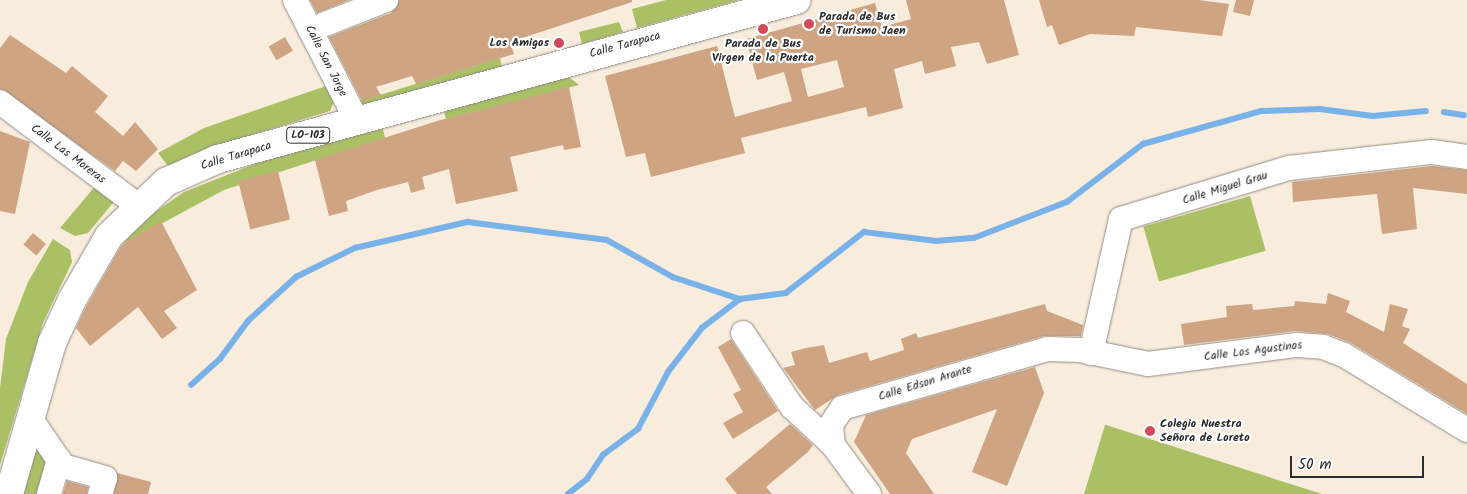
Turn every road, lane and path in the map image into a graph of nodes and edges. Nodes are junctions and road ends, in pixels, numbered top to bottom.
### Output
1 (295, 0) edge
2 (386, 0) edge
3 (797, 0) edge
4 (310, 30) junction
5 (0, 102) edge
6 (356, 121) junction
7 (1467, 157) edge
8 (137, 205) junction
9 (743, 333) dead end
10 (1048, 349) joint
11 (1091, 353) junction
12 (30, 419) junction
13 (1467, 430) edge
14 (833, 445) junction
15 (59, 459) junction
16 (9, 494) edge
17 (49, 494) edge
18 (100, 494) edge
19 (869, 494) edge

1 - 4 street, Calle San Jorge
2 - 4 street
3 - 6 main road, Calle Tarapaca / LO-103
4 - 6 street, Calle San Jorge
5 - 8 street, Calle Las Moreras
6 - 8 main road, Calle Tarapaca / LO-103
7 - 11 street, Calle Miguel Grau
8 - 12 main road, Calle Tarapaca / LO-103
9 - 14 street
10 - 11 street, Calle Los Agustinos
10 - 14 street, Calle Edson Arante
11 - 13 street, Calle Los Agustinos
12 - 15 street
12 - 16 main road, Calle Tarapaca / LO-103
14 - 19 street
15 - 17 street
15 - 18 street

